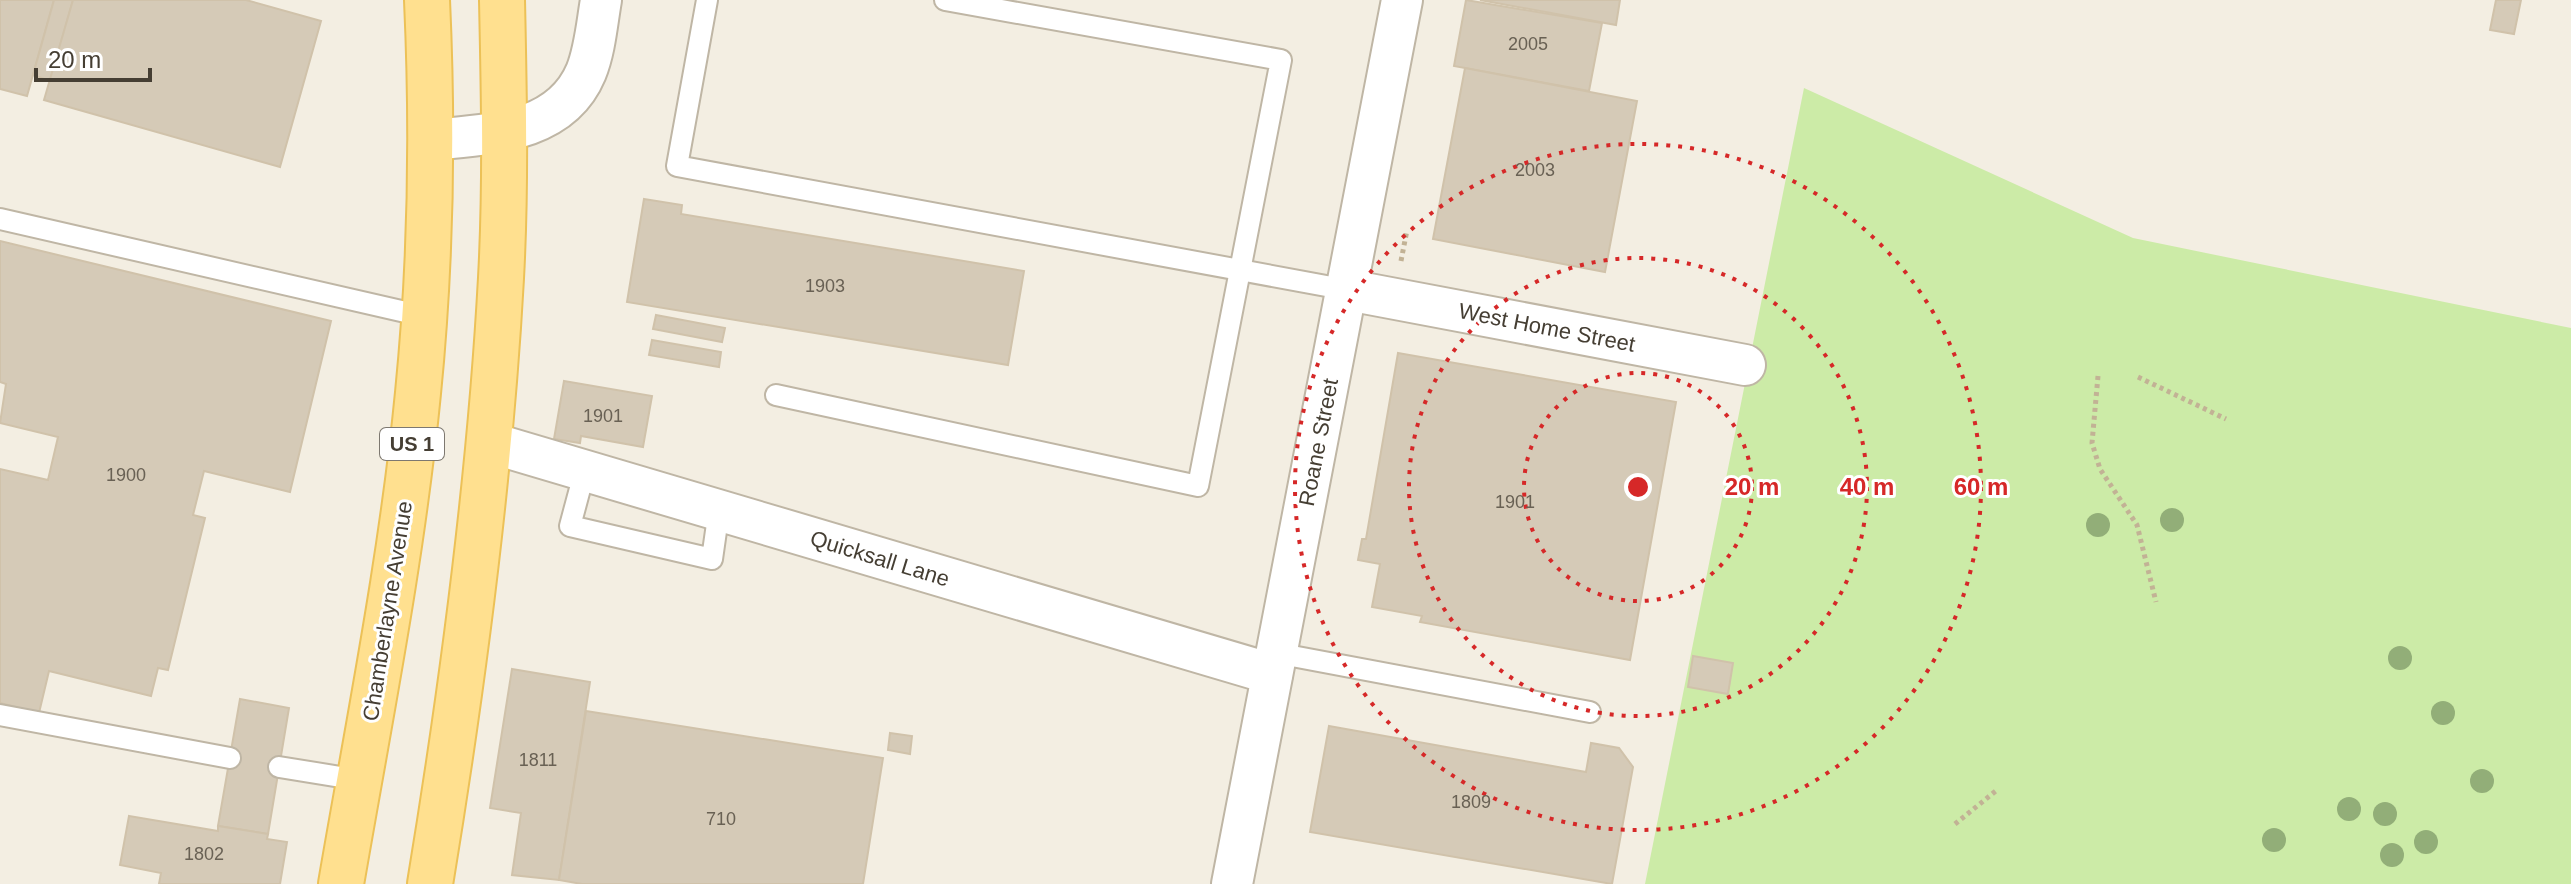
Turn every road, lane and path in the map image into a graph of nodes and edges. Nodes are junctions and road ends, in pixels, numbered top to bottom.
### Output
1 (427, 0) edge
2 (502, 0) edge
3 (601, 0) edge
4 (707, 0) edge
5 (945, 0) edge
6 (1402, 0) edge
7 (504, 132) junction
8 (431, 140) junction
9 (0, 219) edge
10 (1407, 230) dead end
11 (1400, 266) dead end
12 (1239, 271) junction
13 (1348, 290) junction
14 (423, 316) junction
15 (1745, 365) dead end
16 (2098, 376) dead end
17 (2138, 377) dead end
18 (776, 395) dead end
19 (2226, 419) dead end
20 (488, 442) junction
21 (585, 470) junction
22 (719, 510) junction
23 (2156, 602) dead end
24 (1274, 664) junction
25 (1590, 712) dead end
26 (0, 715) edge
27 (230, 758) dead end
28 (279, 767) dead end
29 (359, 780) junction
30 (1997, 790) dead end
31 (1955, 824) dead end
32 (341, 884) edge
33 (430, 884) edge
34 (1232, 884) edge

1 - 8 main road, Chamberlayne Avenue / US 1
2 - 7 main road
3 - 7 street
4 - 12 lane
5 - 12 lane
6 - 13 street, Roane Street
7 - 8 street
7 - 20 main road
8 - 14 main road, Chamberlayne Avenue / US 1
9 - 14 lane
10 - 11 path
12 - 13 lane
12 - 18 lane
13 - 15 street, West Home Street
13 - 24 street, Roane Street
14 - 29 main road, Chamberlayne Avenue / US 1
16 - 23 path
17 - 19 path
20 - 21 street, Quicksall Lane
20 - 33 main road
21 - 22 street, Quicksall Lane
21 - 22 lane
22 - 24 street, Quicksall Lane
24 - 25 lane
24 - 34 street, Roane Street
26 - 27 lane
28 - 29 lane
29 - 32 main road, Chamberlayne Avenue / US 1
30 - 31 path

